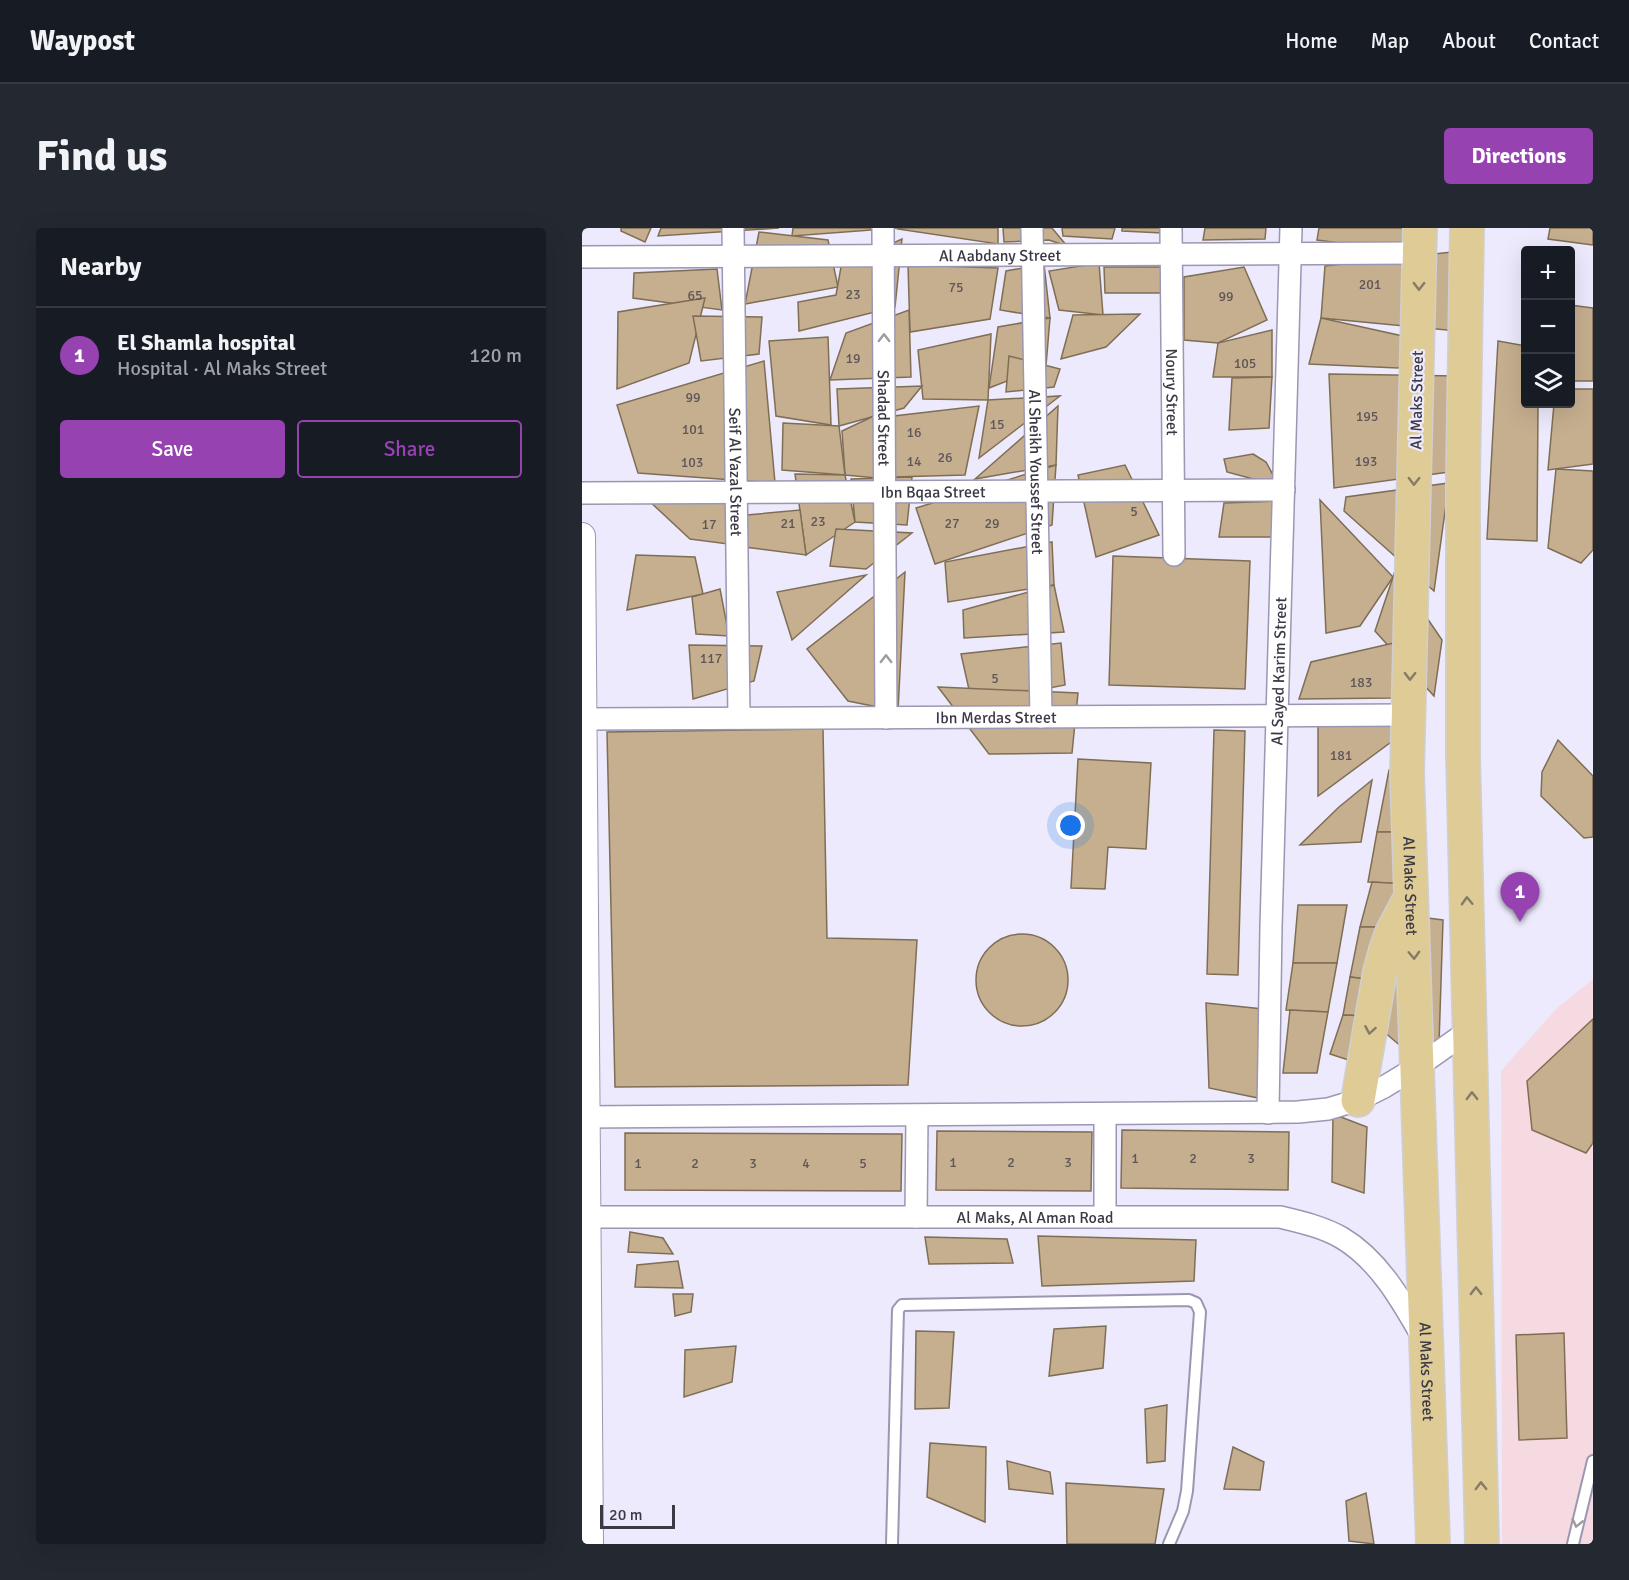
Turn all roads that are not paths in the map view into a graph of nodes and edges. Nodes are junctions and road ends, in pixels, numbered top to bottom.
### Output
1 (734, 228) edge
2 (883, 228) edge
3 (1032, 228) edge
4 (1171, 228) edge
5 (1291, 228) edge
6 (1467, 228) edge
7 (1420, 241) edge
8 (1290, 254) junction
9 (1032, 255) junction
10 (1171, 255) junction
11 (734, 256) junction
12 (883, 256) junction
13 (582, 257) edge
14 (1173, 490) junction
15 (1284, 490) junction
16 (885, 491) junction
17 (1037, 491) junction
18 (736, 492) junction
19 (582, 493) edge
20 (582, 536) edge
21 (1174, 555) dead end
22 (1277, 715) junction
23 (1409, 715) junction
24 (1041, 717) junction
25 (739, 718) junction
26 (886, 718) junction
27 (584, 719) junction
28 (1412, 895) junction
29 (1471, 1029) junction
30 (1416, 1066) junction
31 (1358, 1100) junction
32 (1268, 1113) junction
33 (1105, 1114) junction
34 (917, 1116) junction
35 (585, 1117) edge
36 (584, 1217) edge
37 (916, 1217) junction
38 (1105, 1217) junction
39 (1427, 1344) junction
40 (1593, 1461) edge
41 (590, 1544) edge
42 (892, 1544) edge
43 (1169, 1544) edge
44 (1433, 1544) edge
45 (1482, 1544) edge
46 (1573, 1544) edge

1 - 11 street, Seif Al Yazal Street
2 - 12 street, Shadad Street
3 - 9 street, Al Sheikh Youssef Street
4 - 10 street, Noury Street
5 - 8 street, Al Sayed Karim Street
29 -> 6 main road
7 - 8 street, Al Aabdany Street
7 -> 23 main road, Al Maks Street
8 - 10 street, Al Aabdany Street
8 - 15 street, Al Sayed Karim Street
9 - 10 street, Al Aabdany Street
9 - 12 street, Al Aabdany Street
9 - 17 street, Al Sheikh Youssef Street
10 - 14 street, Noury Street
11 - 12 street, Al Aabdany Street
11 - 13 street, Al Aabdany Street
11 - 18 street, Seif Al Yazal Street
16 -> 12 street, Shadad Street
14 - 15 street, Ibn Bqaa Street
14 - 17 street, Ibn Bqaa Street
14 - 21 street, Noury Street
15 - 22 street, Al Sayed Karim Street
16 - 17 street, Ibn Bqaa Street
16 - 18 street, Ibn Bqaa Street
26 -> 16 street, Shadad Street
17 - 24 street, Al Sheikh Youssef Street
18 - 19 street, Ibn Bqaa Street
18 - 25 street, Seif Al Yazal Street
20 - 27 street
22 - 23 street, Ibn Merdas Street
22 - 24 street, Ibn Merdas Street
22 - 32 street, Al Sayed Karim Street
23 - 28 main road, Al Maks Street
24 - 26 street, Ibn Merdas Street
25 - 26 street, Ibn Merdas Street
25 - 27 street, Ibn Merdas Street
27 - 35 street
28 -> 30 main road, Al Maks Street
28 -> 31 main road
29 - 30 street
45 -> 29 main road
30 - 31 street
30 - 39 main road, Al Maks Street
31 - 32 street
32 - 33 street
33 - 34 street
33 - 38 street
34 - 35 street
34 - 37 street
35 - 36 street
36 - 37 street, Al Maks, Al Aman Road
36 - 41 street
37 - 38 street, Al Maks, Al Aman Road
38 - 39 street, Al Maks, Al Aman Road
39 - 44 main road, Al Maks Street
40 -> 46 lane
42 - 43 lane

